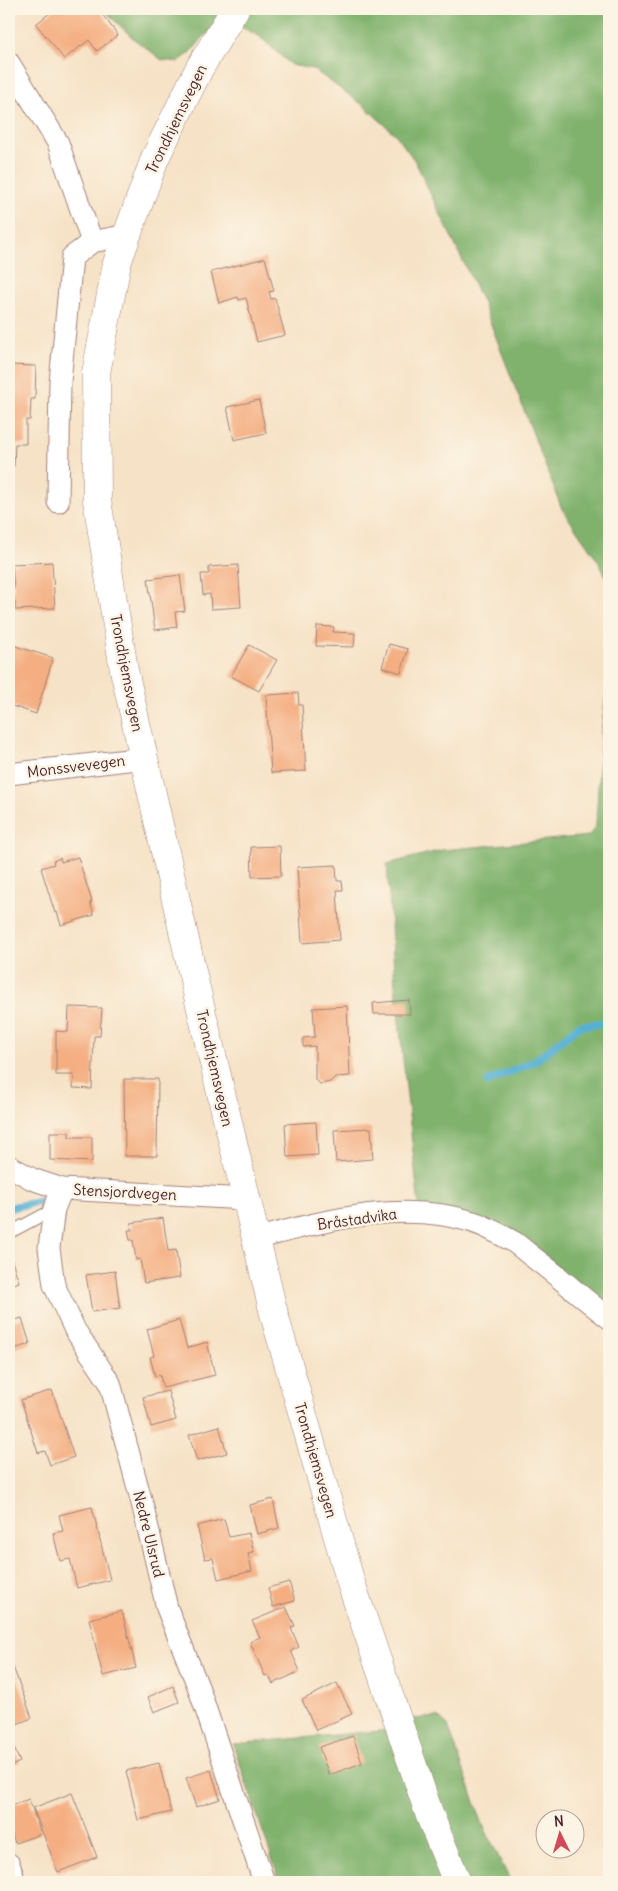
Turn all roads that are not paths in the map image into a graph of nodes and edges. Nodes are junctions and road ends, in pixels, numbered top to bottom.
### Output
1 (235, 9) edge
2 (9, 63) edge
3 (127, 235) junction
4 (92, 242) junction
5 (58, 502) dead end
6 (144, 758) junction
7 (9, 774) edge
8 (9, 1166) edge
9 (62, 1189) junction
10 (246, 1199) junction
11 (54, 1209) junction
12 (9, 1233) edge
13 (255, 1238) junction
14 (609, 1318) edge
15 (9, 1864) edge
16 (15, 1882) edge
17 (264, 1882) edge
18 (457, 1882) edge

1 - 3 main road, Trondhjemsvegen
2 - 4 street
3 - 4 street
3 - 6 main road, Trondhjemsvegen
4 - 5 street
6 - 7 street, Monssvevegen
6 - 10 main road, Trondhjemsvegen
8 - 9 street, Stensjordvegen
9 - 10 street, Stensjordvegen
9 - 11 street, Nedre Ulsrud
10 - 13 main road, Trondhjemsvegen
11 - 12 lane
11 - 17 street, Nedre Ulsrud
13 - 14 street, Bråstadvika
13 - 18 main road, Trondhjemsvegen
15 - 16 street

